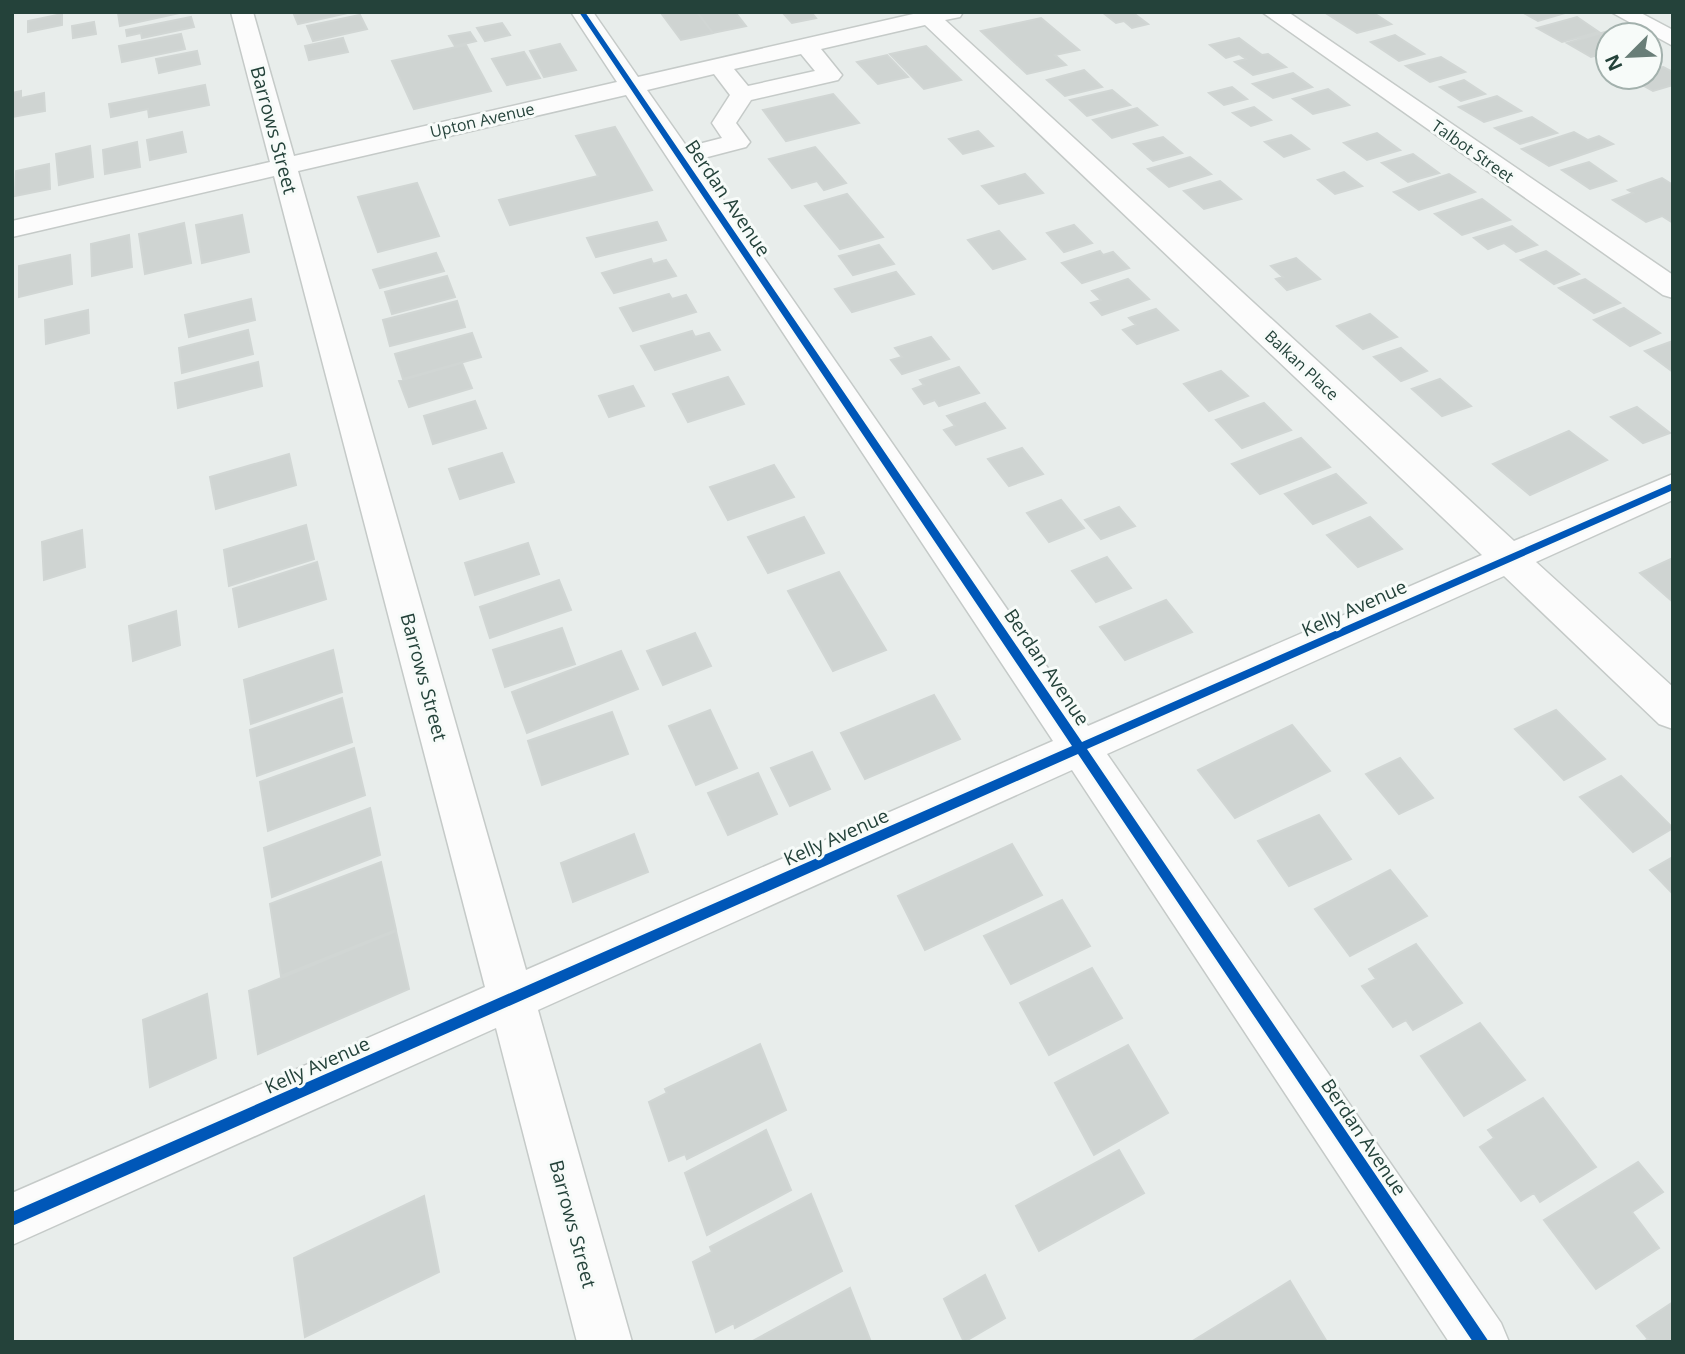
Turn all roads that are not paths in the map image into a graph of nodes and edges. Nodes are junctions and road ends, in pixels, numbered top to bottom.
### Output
1 (242, 12) edge
2 (582, 12) edge
3 (1273, 12) edge
4 (1622, 12) edge
5 (941, 15) edge
6 (1673, 40) edge
7 (807, 46) junction
8 (720, 66) junction
9 (631, 86) junction
10 (742, 95) junction
11 (679, 157) junction
12 (284, 166) junction
13 (12, 229) edge
14 (1673, 289) edge
15 (1673, 486) edge
16 (1509, 559) junction
17 (1673, 712) edge
18 (1081, 748) junction
19 (512, 998) junction
20 (12, 1219) edge
21 (605, 1342) edge
22 (1482, 1342) edge

1 - 12 street, Barrows Street
2 - 9 street, Berdan Avenue
3 - 14 street, Talbot Street
4 - 6 street
5 - 7 street, Upton Avenue
5 - 16 street, Balkan Place
7 - 8 street, Upton Avenue
7 - 10 street
8 - 9 street, Upton Avenue
8 - 10 street
9 - 11 street, Berdan Avenue
9 - 12 street, Upton Avenue
10 - 11 street
11 - 18 street, Berdan Avenue
12 - 13 street, Upton Avenue
12 - 19 street, Barrows Street
15 - 16 street, Kelly Avenue
16 - 17 street, Balkan Place
16 - 18 street, Kelly Avenue
18 - 19 street, Kelly Avenue
18 - 22 street, Berdan Avenue
19 - 20 street, Kelly Avenue
19 - 21 street, Barrows Street

